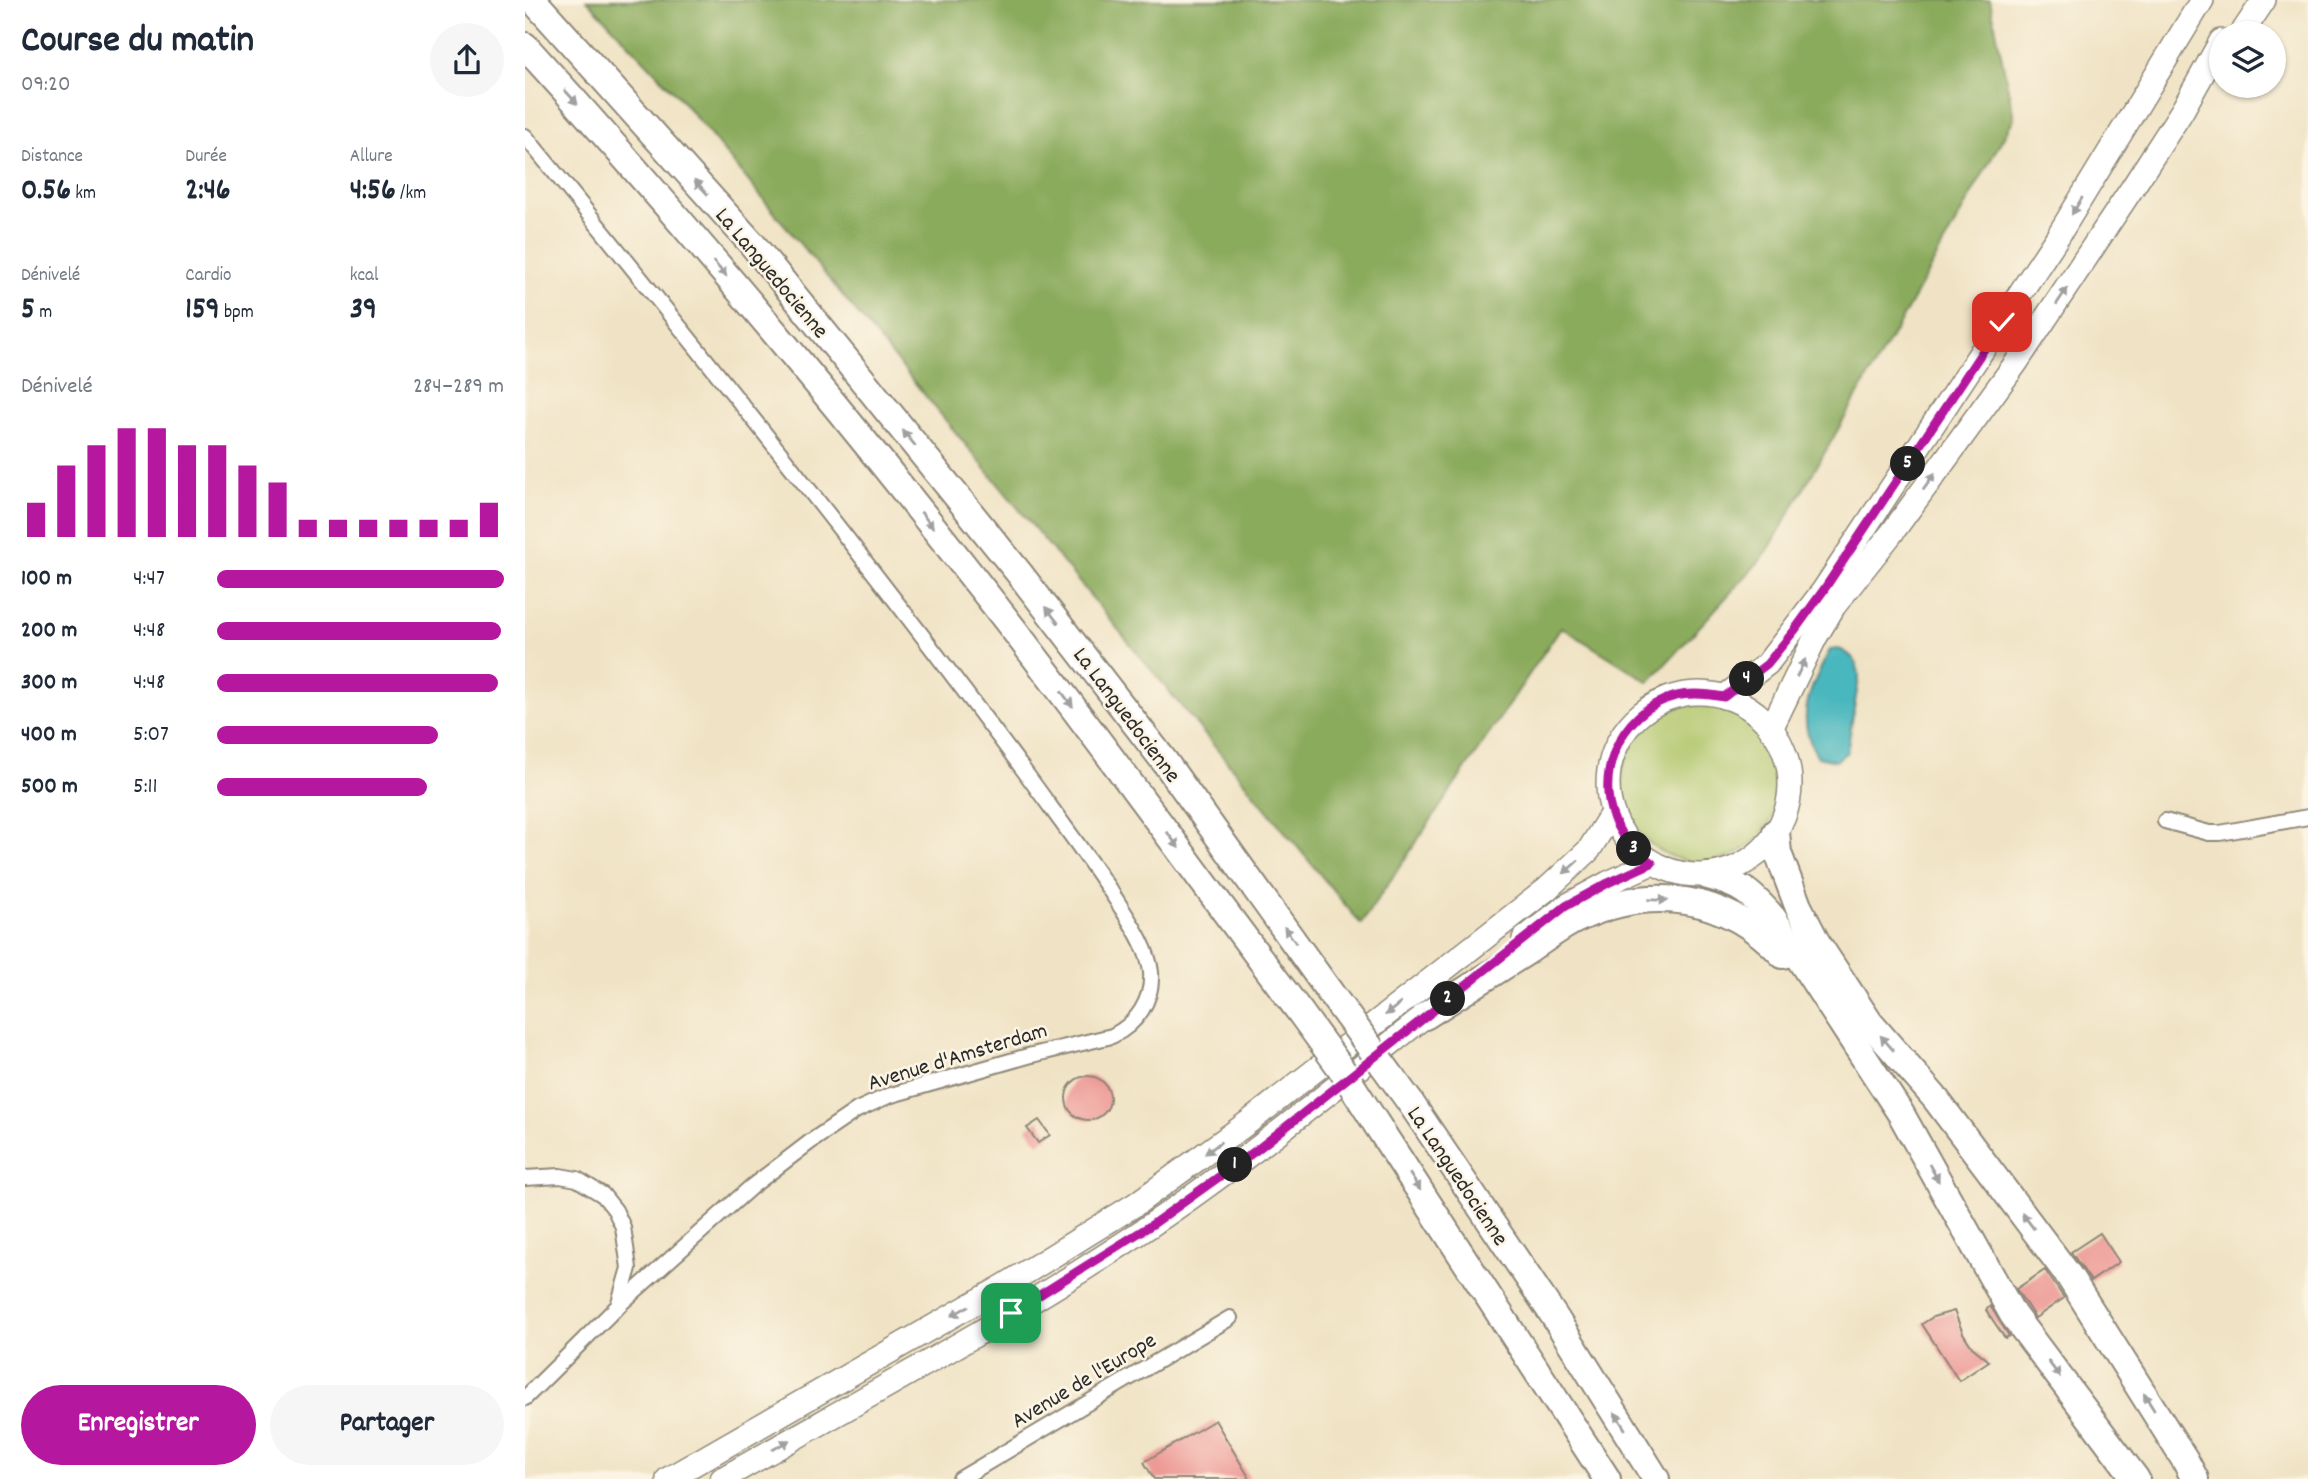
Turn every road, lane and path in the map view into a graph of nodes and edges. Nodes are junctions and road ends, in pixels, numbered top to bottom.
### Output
1 (533, 0) edge
2 (2191, 0) edge
3 (2201, 0) edge
4 (2245, 0) edge
5 (2264, 0) edge
6 (2232, 21) edge
7 (2250, 21) edge
8 (525, 46) edge
9 (2209, 63) edge
10 (2209, 80) edge
11 (2182, 111) junction
12 (525, 136) edge
13 (2113, 148) junction
14 (1724, 697) junction
15 (1771, 729) junction
16 (1612, 813) junction
17 (2308, 817) edge
18 (2165, 821) dead end
19 (1776, 832) junction
20 (1652, 863) junction
21 (1708, 876) junction
22 (1829, 1005) junction
23 (1425, 1016) junction
24 (525, 1178) edge
25 (618, 1306) junction
26 (1230, 1318) dead end
27 (525, 1398) edge
28 (668, 1479) edge
29 (722, 1479) edge
30 (960, 1479) edge
31 (1607, 1479) edge
32 (1656, 1479) edge
33 (2136, 1479) edge
34 (2195, 1479) edge

32 -> 1 highway, La Languedocienne, bridge
2 - 13 main road
3 - 13 main road
4 - 6 main road
5 - 7 main road
8 -> 31 highway, La Languedocienne, bridge
9 - 11 main road
10 - 11 main road
15 -> 11 main road
12 - 25 street, Avenue d'Amsterdam
13 -> 14 main road
14 - 15 main road
14 - 16 main road
15 - 19 main road
16 - 20 main road
16 -> 28 main road
17 - 18 street
19 - 21 main road
34 -> 19 highway
20 - 21 main road
20 - 23 main road
21 - 22 highway
23 -> 22 highway
22 -> 33 highway
29 -> 23 main road
24 - 25 street, Avenue d'Amsterdam
25 - 27 street, Avenue d'Amsterdam
26 - 30 street, Avenue de l'Europe

